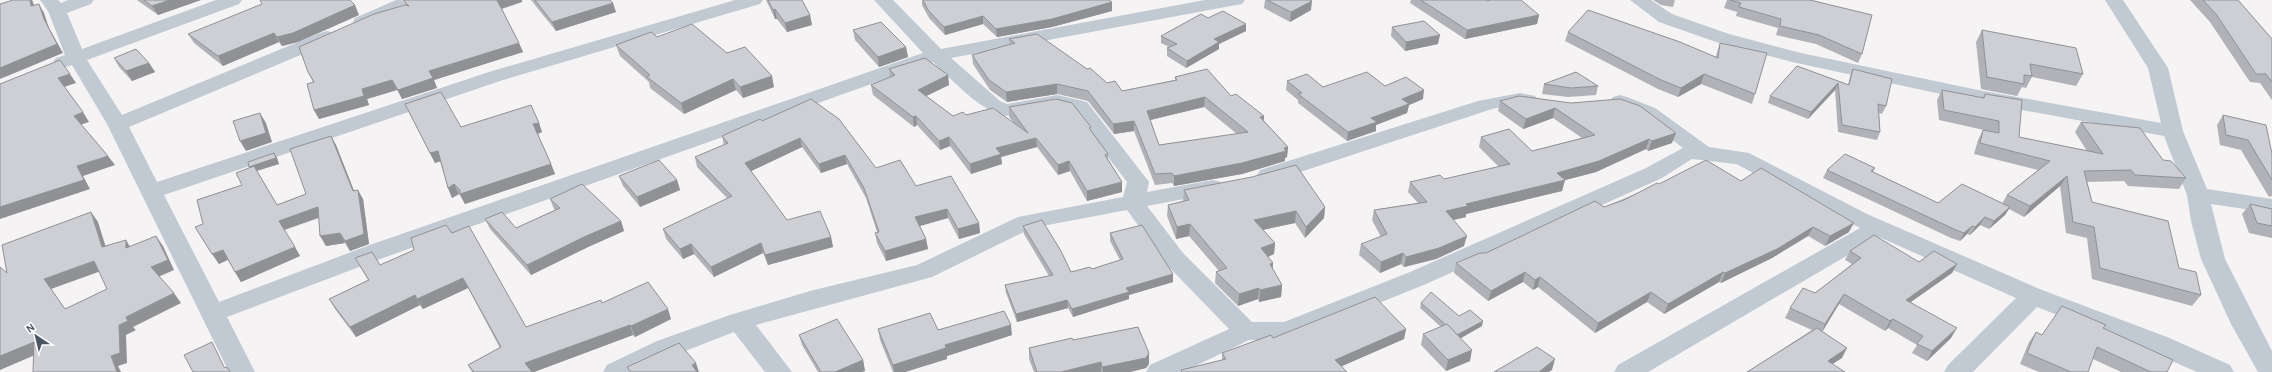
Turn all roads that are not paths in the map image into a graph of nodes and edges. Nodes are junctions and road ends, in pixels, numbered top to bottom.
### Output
1 (85, 0) edge
2 (233, 0) edge
3 (411, 0) edge
4 (754, 0) edge
5 (883, 0) edge
6 (1236, 0) edge
7 (1639, 0) edge
8 (2114, 0) edge
9 (53, 5) edge
10 (936, 55) junction
11 (76, 57) junction
12 (44, 69) edge
13 (1600, 101) edge
14 (1548, 103) edge
15 (117, 124) junction
16 (2173, 131) junction
17 (1703, 153) junction
18 (151, 192) junction
19 (2198, 195) junction
20 (1133, 203) junction
21 (2272, 206) edge
22 (1879, 227) junction
23 (2033, 296) junction
24 (211, 314) junction
25 (738, 321) junction
26 (1246, 331) junction
27 (242, 372) edge
28 (616, 372) edge
29 (779, 372) edge
30 (1159, 372) edge
31 (1627, 372) edge
32 (1957, 372) edge
33 (2221, 372) edge
34 (2271, 372) edge

1 - 9 street
2 - 11 street
3 - 15 street
4 - 18 street
5 - 10 street
6 - 10 street
7 - 16 street
8 - 16 street
9 - 11 street
10 - 20 street
10 - 24 street
11 - 12 street
11 - 15 street
13 - 17 street
14 - 20 street
15 - 18 street
16 - 19 street
17 - 22 street
17 - 26 street
18 - 24 street
19 - 21 street
19 - 34 street
20 - 25 street
20 - 26 street
22 - 23 street
22 - 31 street
23 - 32 street
23 - 33 street
24 - 27 street
25 - 28 street
25 - 29 street
26 - 30 street

